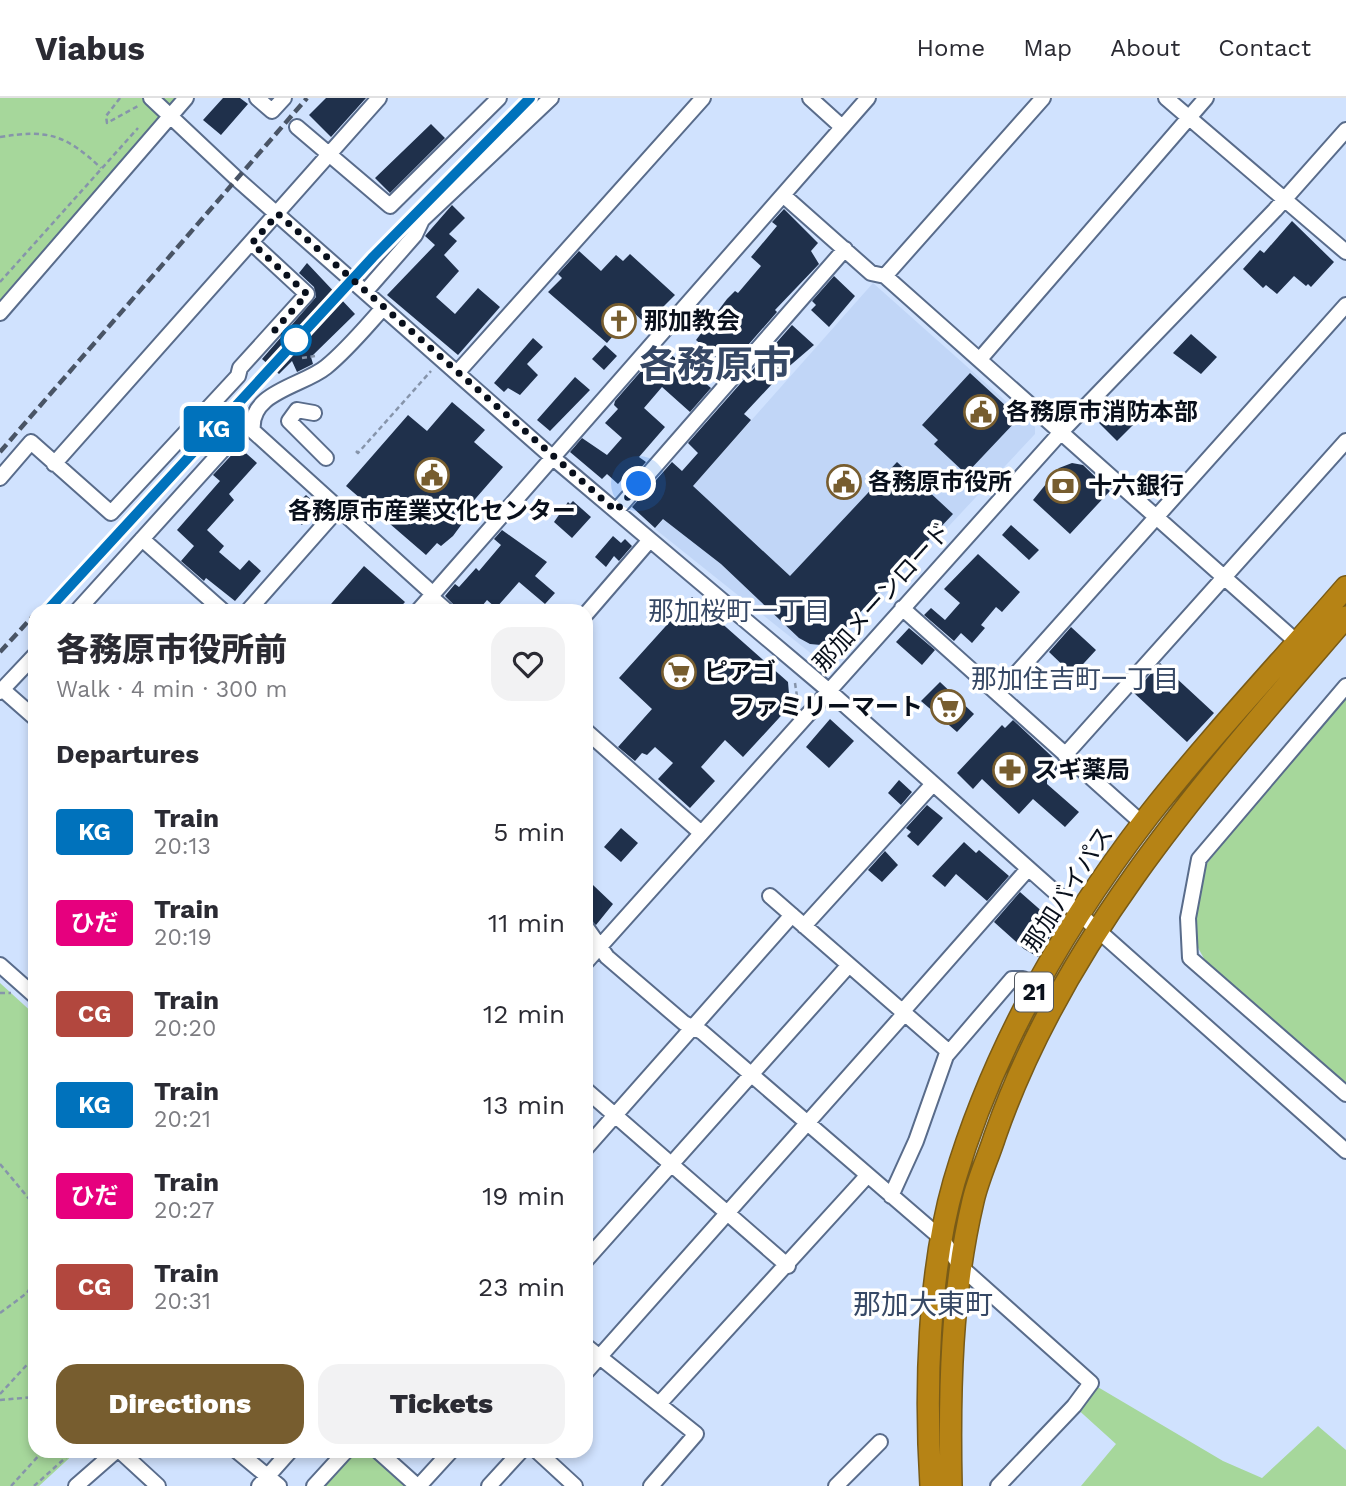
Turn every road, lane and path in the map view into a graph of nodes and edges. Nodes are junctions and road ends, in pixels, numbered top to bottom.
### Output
1 (120, 98) edge
2 (186, 98) edge
3 (257, 98) edge
4 (284, 98) edge
5 (379, 98) edge
6 (499, 98) edge
7 (551, 98) edge
8 (703, 98) edge
9 (810, 98) edge
10 (868, 98) edge
11 (1043, 98) edge
12 (1166, 98) edge
13 (1206, 98) edge
14 (145, 101) edge
15 (169, 117) junction
16 (1189, 118) junction
17 (297, 127) dead end
18 (842, 127) junction
19 (138, 128) dead end
20 (1346, 130) edge
21 (0, 137) edge
22 (329, 154) junction
23 (102, 167) junction
24 (783, 195) junction
25 (1285, 200) junction
26 (278, 214) junction
27 (252, 243) junction
28 (845, 250) junction
29 (1346, 252) edge
30 (885, 276) junction
31 (0, 282) edge
32 (366, 292) junction
33 (1346, 304) edge
34 (383, 308) junction
35 (0, 313) edge
36 (322, 354) dead end
37 (302, 358) dead end
38 (441, 359) junction
39 (980, 359) junction
40 (457, 373) junction
41 (314, 413) dead end
42 (252, 423) junction
43 (1062, 431) junction
44 (1346, 441) edge
45 (356, 451) dead end
46 (552, 457) junction
47 (326, 458) dead end
48 (54, 464) junction
49 (0, 478) edge
50 (337, 510) junction
51 (616, 511) junction
52 (1157, 516) junction
53 (142, 539) junction
54 (649, 541) junction
55 (1224, 577) junction
56 (1346, 587) edge
57 (431, 595) junction
58 (83, 604) edge
59 (215, 604) edge
60 (254, 604) edge
61 (424, 604) edge
62 (440, 604) edge
63 (593, 606) edge
64 (902, 608) junction
65 (1346, 617) edge
66 (1298, 643) junction
67 (28, 662) edge
68 (1346, 686) edge
69 (1, 690) edge
70 (828, 690) junction
71 (998, 694) junction
72 (28, 712) edge
73 (593, 737) edge
74 (1065, 755) junction
75 (932, 785) junction
76 (1143, 824) junction
77 (701, 832) junction
78 (1027, 870) junction
79 (770, 896) dead end
80 (792, 915) junction
81 (1079, 915) junction
82 (804, 926) junction
83 (1096, 929) junction
84 (593, 936) edge
85 (601, 946) junction
86 (593, 955) edge
87 (0, 965) edge
88 (849, 965) junction
89 (1023, 979) dead end
90 (28, 990) edge
91 (904, 1013) junction
92 (694, 1028) junction
93 (949, 1052) junction
94 (751, 1075) junction
95 (1346, 1094) edge
96 (593, 1096) edge
97 (616, 1115) junction
98 (808, 1124) junction
99 (593, 1140) edge
100 (1346, 1151) edge
101 (0, 1164) edge
102 (673, 1164) junction
103 (867, 1176) junction
104 (891, 1196) junction
105 (28, 1198) edge
106 (729, 1214) junction
107 (942, 1239) junction
108 (593, 1252) edge
109 (788, 1266) junction
110 (961, 1268) junction
111 (28, 1291) edge
112 (0, 1313) edge
113 (593, 1351) edge
114 (599, 1356) junction
115 (593, 1363) edge
116 (28, 1364) edge
117 (0, 1394) edge
118 (28, 1398) edge
119 (0, 1400) edge
120 (659, 1404) junction
121 (880, 1441) dead end
122 (36, 1458) edge
123 (65, 1458) edge
124 (110, 1458) edge
125 (126, 1458) edge
126 (244, 1458) edge
127 (285, 1458) edge
128 (340, 1458) edge
129 (386, 1458) edge
130 (444, 1458) edge
131 (515, 1458) edge
132 (545, 1458) edge
133 (268, 1483) edge
134 (10, 1486) edge
135 (34, 1486) edge
136 (76, 1486) edge
137 (158, 1486) edge
138 (314, 1486) edge
139 (418, 1486) edge
140 (489, 1486) edge
141 (575, 1486) edge
142 (651, 1486) edge
143 (836, 1486) edge
144 (931, 1486) edge
145 (951, 1486) edge
146 (998, 1486) edge

1 - 14 path
2 - 15 street
3 - 4 street
5 - 22 street
6 - 22 street
7 - 32 street
8 - 40 street
9 - 18 street
10 - 18 street
11 - 30 street
12 - 16 street
13 - 16 street
14 - 15 street
15 - 26 street
15 - 35 street
16 - 25 street
16 - 39 street
17 - 22 street
18 - 24 street
19 - 23 path
20 - 25 street, 那加メーンロード
21 - 23 path
22 - 26 street
23 - 31 path
24 - 28 street
24 - 46 street
25 - 29 street
25 - 43 street, 那加メーンロード
26 - 27 street
26 - 32 street
27 - 48 street
27 - 48 street
28 - 30 street
28 - 51 street
30 - 39 street
32 - 34 street
33 - 52 street
34 - 38 street
34 - 42 street
36 - 37 path
38 - 40 street
38 - 45 path
39 - 43 street
40 - 46 street
41 - 47 street
42 - 50 street
42 - 53 street
43 - 52 street
43 - 64 street, 那加メーンロード
44 - 55 street
46 - 51 street
46 - 57 street
48 - 49 street
50 - 57 street
50 - 60 street
51 - 54 street
52 - 55 street
52 - 71 street
53 - 58 street
53 - 59 street
54 - 63 street
54 - 70 street
55 - 66 street
55 - 74 street
56 - 66 highway, 那加バイパス / 21
57 - 61 street
57 - 62 street
64 - 70 street, 那加メーンロード
64 - 71 street
65 - 83 highway, 那加バイパス / 21
66 - 76 highway, 那加バイパス / 21
67 - 69 street
68 - 95 street
69 - 72 street
70 - 75 street
70 - 77 street, 那加メーンロード
71 - 74 street
73 - 77 street
74 - 76 street
75 - 78 street
75 - 82 street
76 - 81 highway, 那加バイパス / 21
77 - 85 street, 那加メーンロード
78 - 81 street
78 - 91 street
79 - 80 street
80 - 82 street
80 - 92 street
81 - 83 street
81 - 107 highway, 那加バイパス / 21
82 - 88 street
83 - 100 street
83 - 110 highway, 那加バイパス / 21
84 - 85 street
85 - 86 street, 那加メーンロード
85 - 92 street
87 - 90 street
88 - 91 street
88 - 94 street
89 - 93 street
91 - 93 street
91 - 98 street
92 - 94 street
92 - 97 street
93 - 104 street
94 - 98 street
94 - 102 street
96 - 97 street
97 - 99 street
97 - 102 street
98 - 103 street
98 - 106 street
101 - 105 path
102 - 106 street
102 - 108 street
103 - 104 street
103 - 109 street
104 - 107 street
106 - 109 street
106 - 114 street
107 - 110 street
107 - 144 highway, 那加バイパス / 21
109 - 120 street
110 - 145 highway, 那加バイパス / 21
110 - 146 street
111 - 112 path
113 - 114 street
114 - 115 street
114 - 120 street
116 - 117 path
118 - 119 path
120 - 142 street
121 - 143 street
122 - 134 path
123 - 135 path
124 - 136 street
125 - 137 street
126 - 133 street
127 - 133 street
128 - 138 street
129 - 139 street
130 - 139 street
131 - 140 street
132 - 141 street

